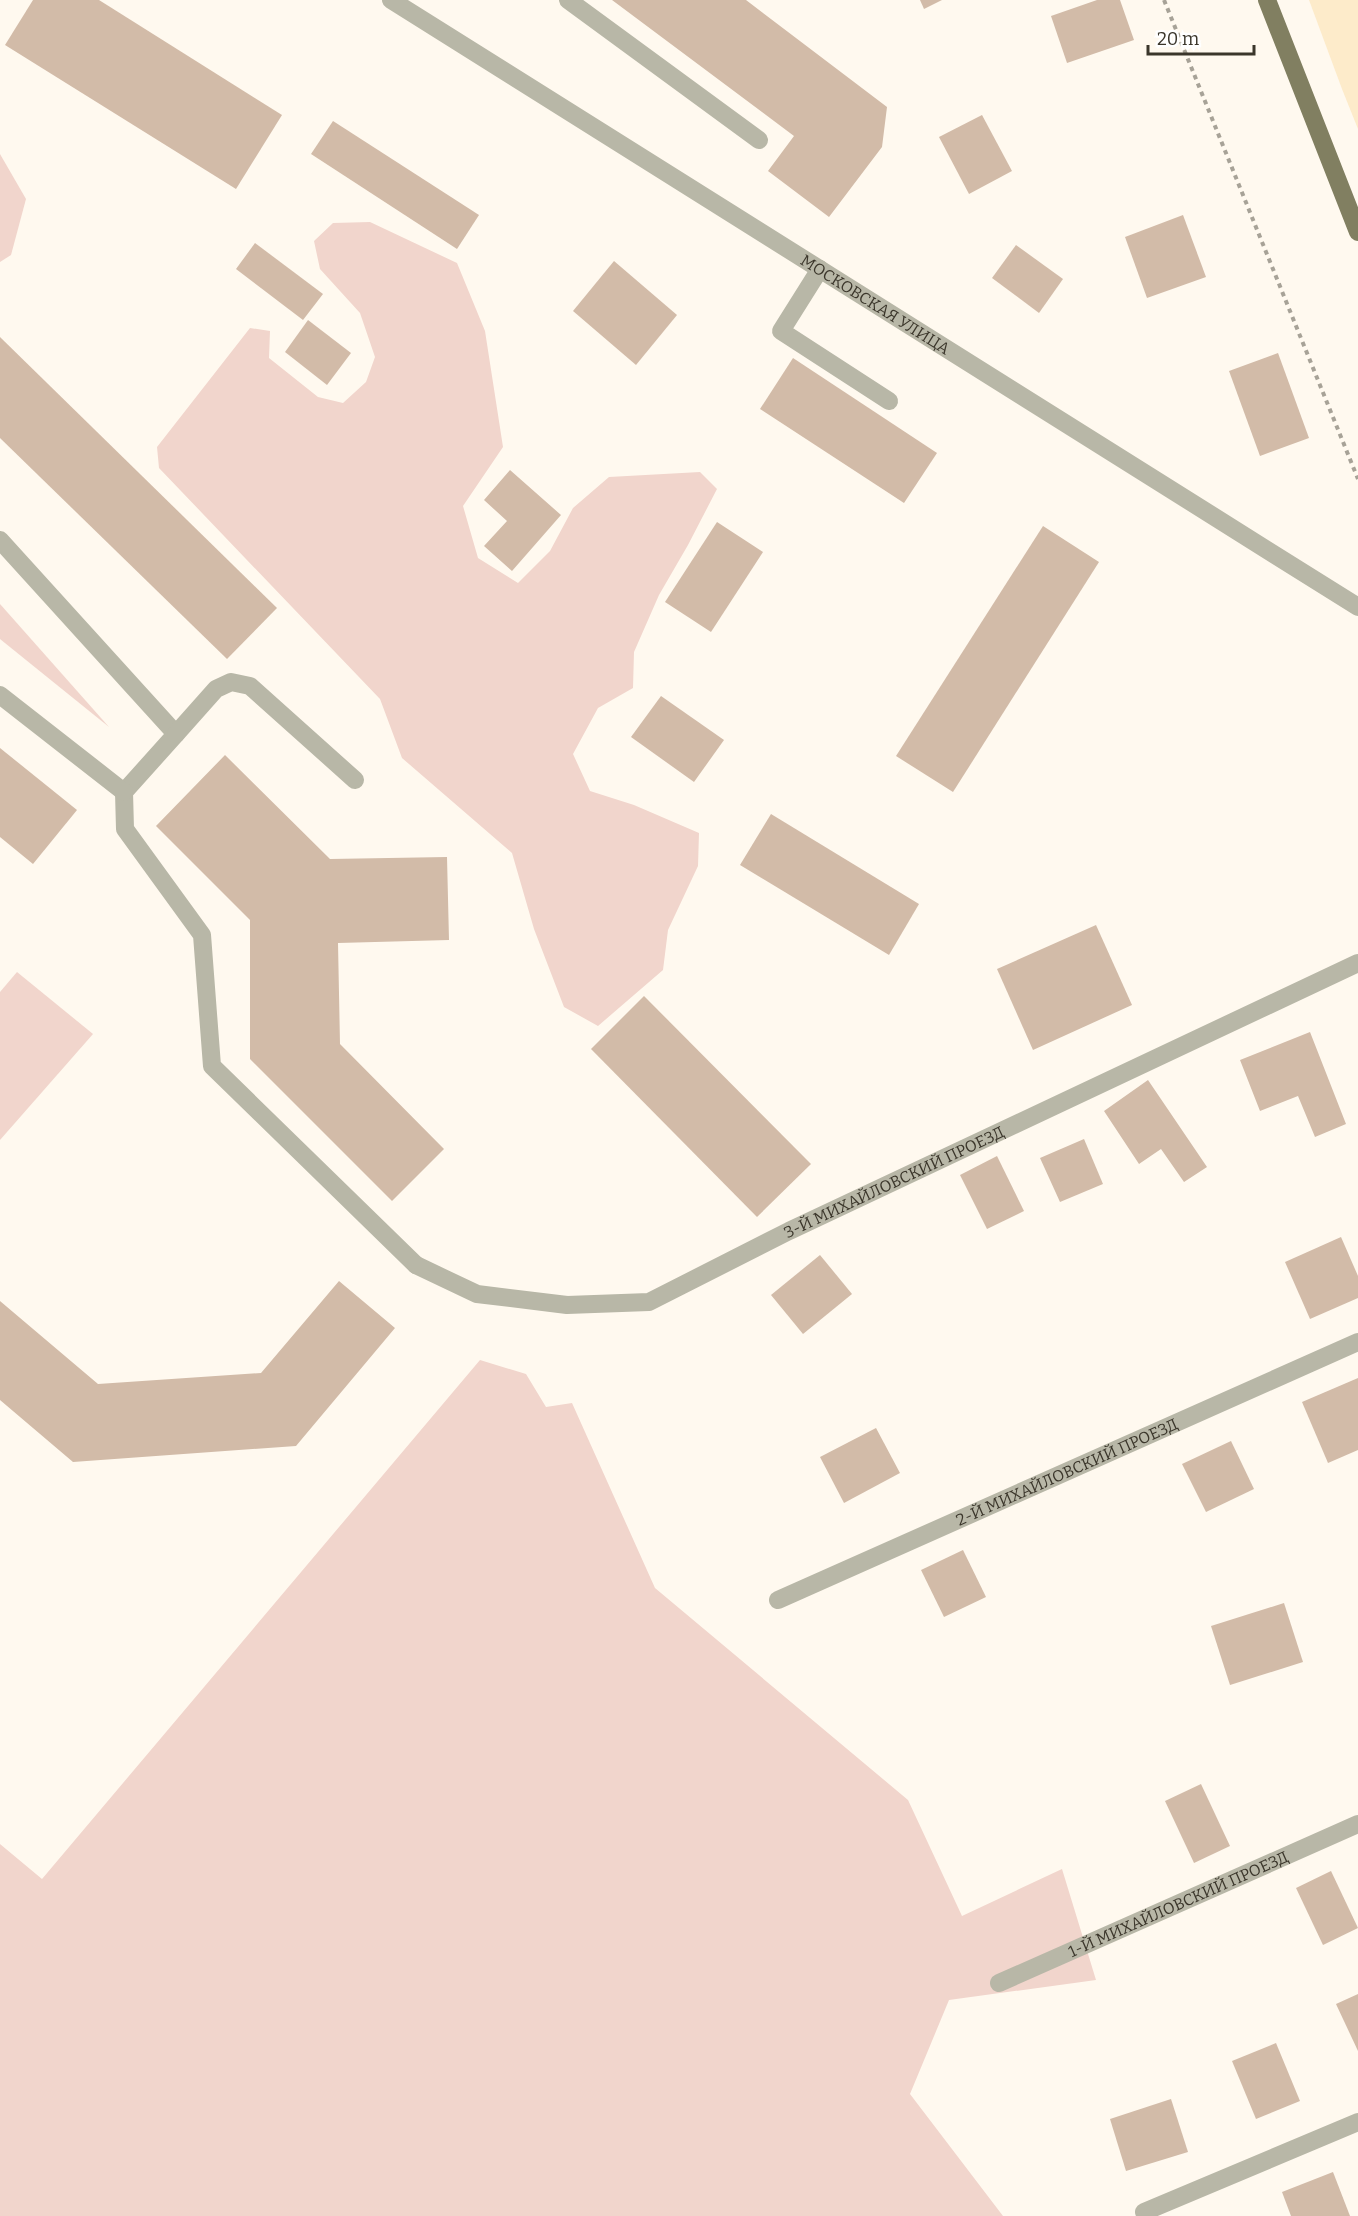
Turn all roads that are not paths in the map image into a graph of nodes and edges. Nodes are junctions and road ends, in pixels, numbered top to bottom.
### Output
1 (391, 0) edge
2 (568, 0) edge
3 (1267, 0) edge
4 (759, 140) dead end
5 (1358, 232) edge
6 (820, 269) junction
7 (889, 401) dead end
8 (0, 540) edge
9 (1358, 607) edge
10 (0, 695) edge
11 (176, 734) junction
12 (355, 780) dead end
13 (124, 792) junction
14 (1358, 963) edge
15 (1358, 1342) edge
16 (778, 1600) dead end
17 (1358, 1824) edge
18 (999, 1983) dead end
19 (1358, 2122) edge
20 (1144, 2212) dead end

1 - 6 street, МОСКОВСКАЯ УЛИЦА
2 - 4 street
3 - 5 main road
6 - 7 street
6 - 9 street, МОСКОВСКАЯ УЛИЦА
8 - 11 street
10 - 13 street
11 - 12 street
11 - 13 street
13 - 14 street, 3-Й МИХАЙЛОВСКИЙ ПРОЕЗД
15 - 16 street, 2-Й МИХАЙЛОВСКИЙ ПРОЕЗД
17 - 18 street, 1-Й МИХАЙЛОВСКИЙ ПРОЕЗД
19 - 20 street

